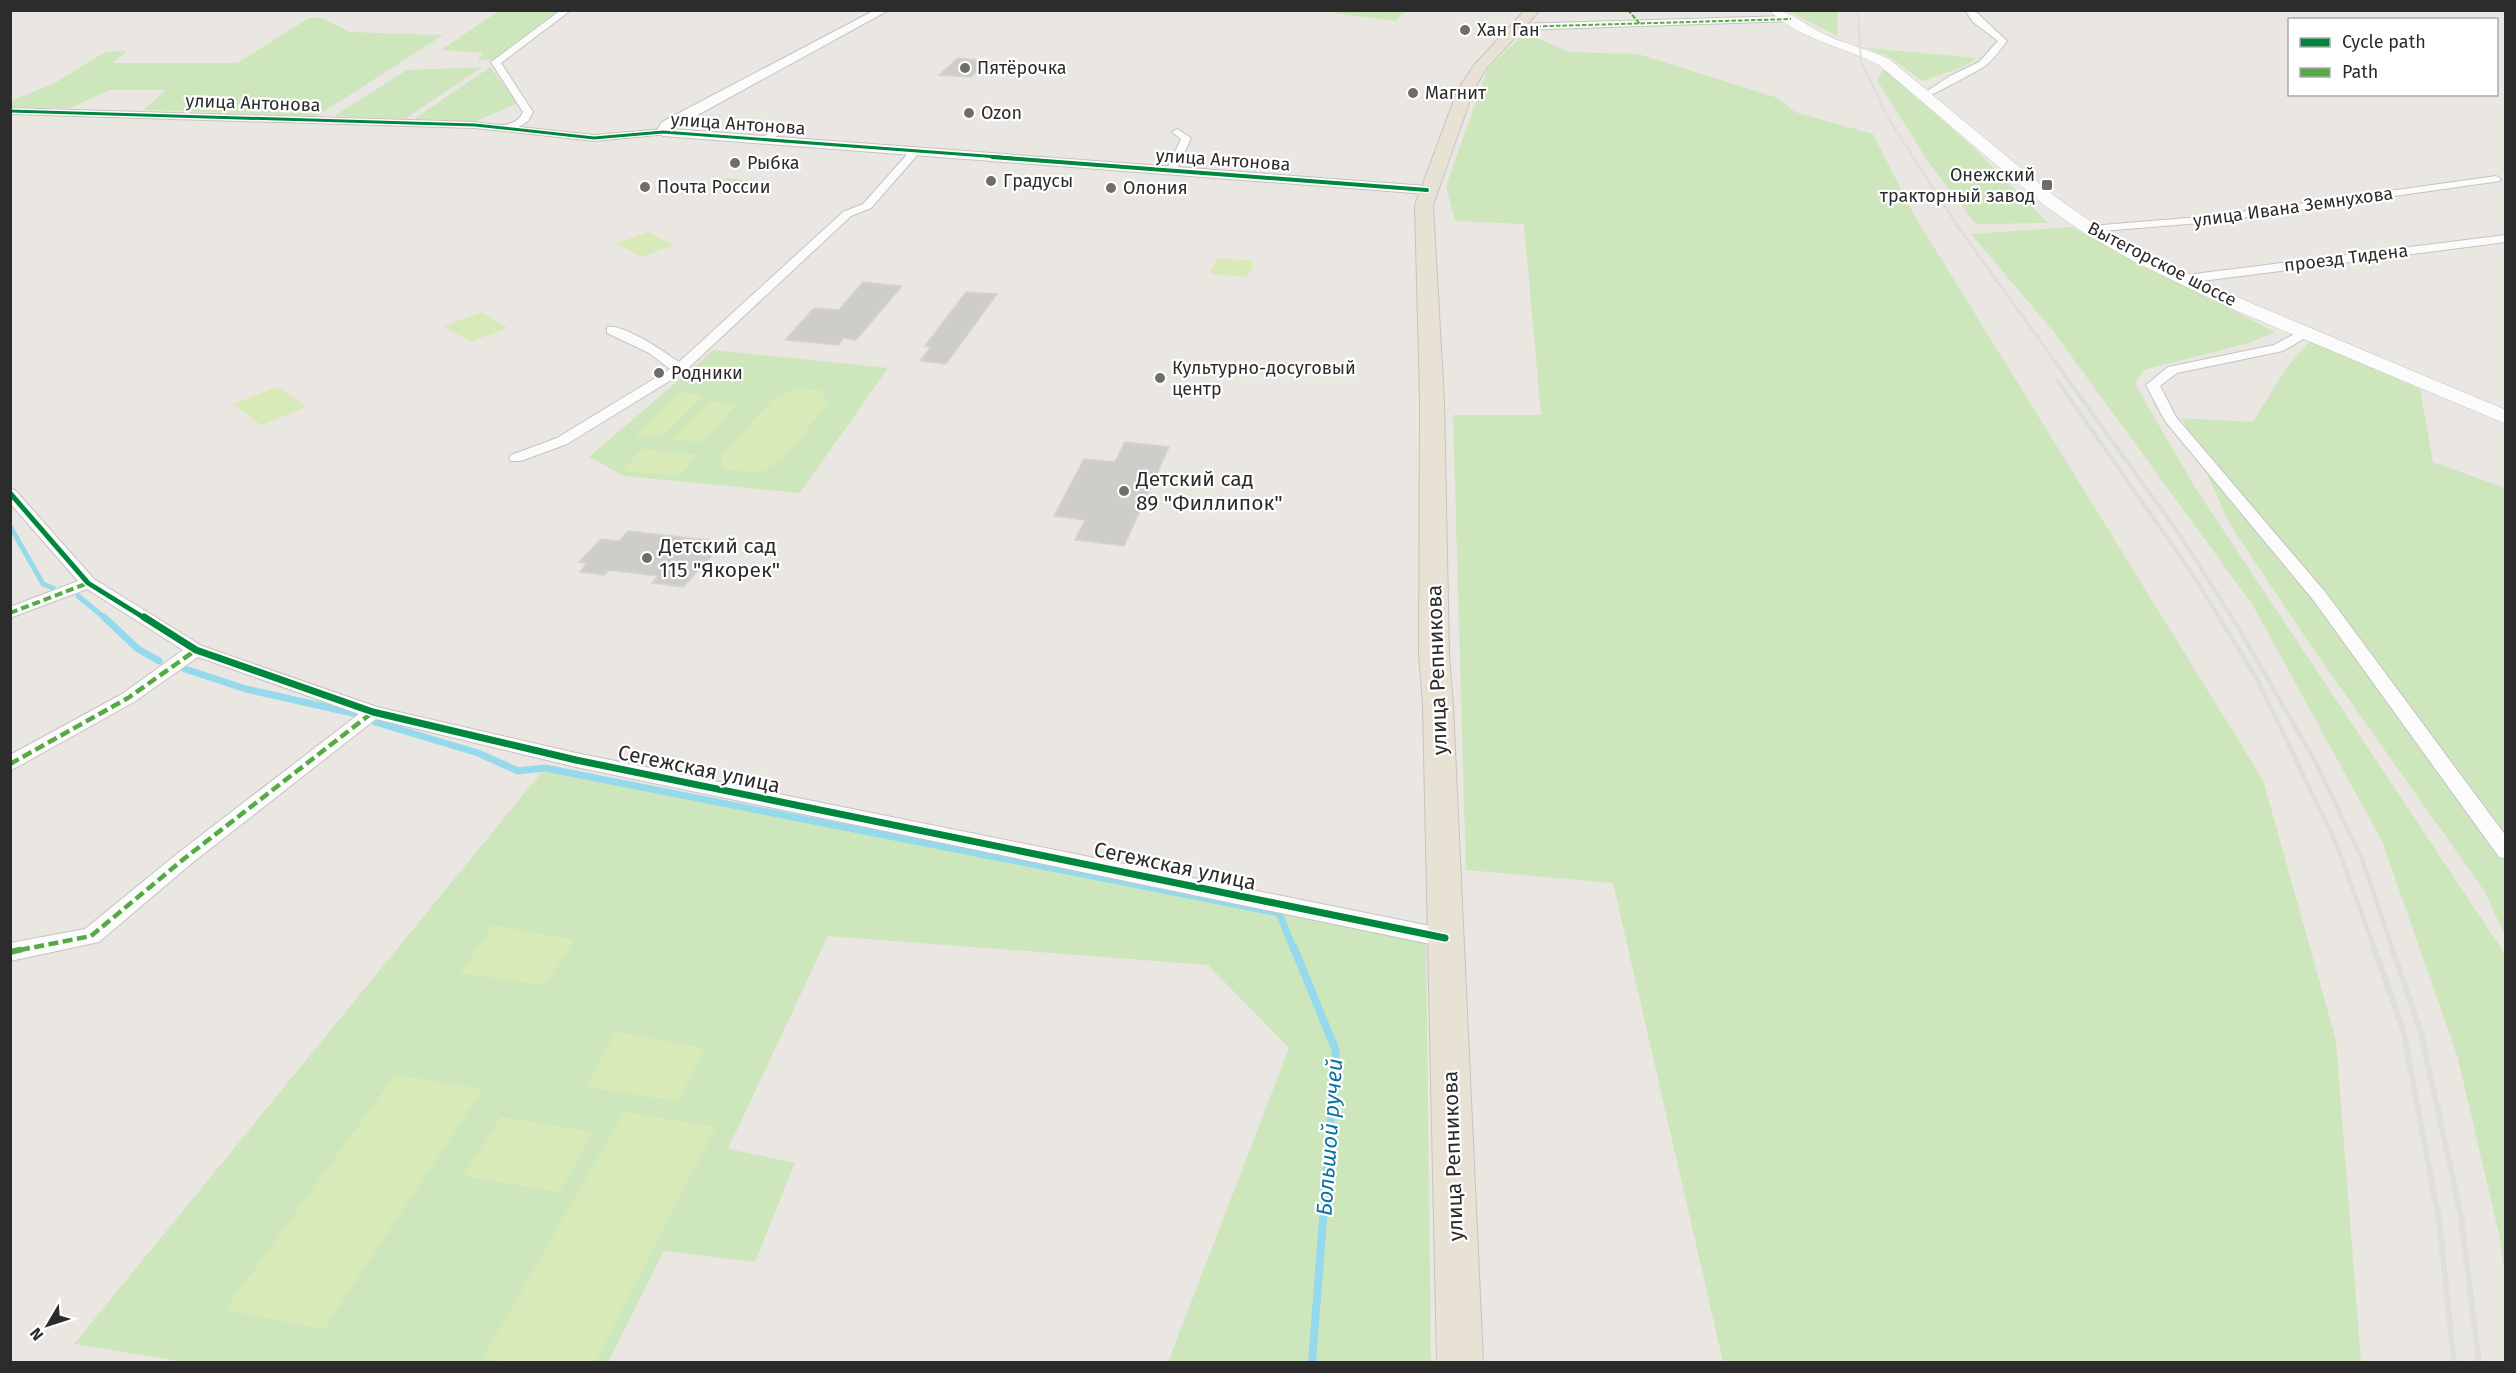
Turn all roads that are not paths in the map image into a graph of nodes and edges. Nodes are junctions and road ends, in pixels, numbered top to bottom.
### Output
1 (567, 10) edge
2 (884, 10) edge
3 (1533, 10) edge
4 (1628, 10) edge
5 (1775, 10) edge
6 (1969, 10) edge
7 (1791, 19) junction
8 (1640, 24) junction
9 (1517, 27) junction
10 (1924, 97) junction
11 (10, 111) edge
12 (789, 126) dead end
13 (511, 128) junction
14 (663, 132) junction
15 (1177, 132) dead end
16 (761, 141) junction
17 (915, 152) junction
18 (1171, 171) junction
19 (2496, 179) dead end
20 (1427, 190) junction
21 (2090, 229) junction
22 (2505, 238) edge
23 (2186, 279) junction
24 (612, 330) dead end
25 (2305, 332) junction
26 (679, 369) junction
27 (2505, 417) edge
28 (516, 459) dead end
29 (11, 496) edge
30 (88, 583) junction
31 (10, 613) edge
32 (196, 650) junction
33 (373, 712) junction
34 (10, 764) edge
35 (2505, 852) edge
36 (1444, 938) junction
37 (10, 952) edge
38 (1460, 1362) edge

1 - 13 street
2 - 14 street
3 - 9 main road, улица Репникова
4 - 8 street
5 - 7 main road, Вытегорское шоссе
6 - 10 street
7 - 8 street
7 - 10 main road, Вытегорское шоссе
8 - 9 street
9 - 20 main road, улица Репникова
10 - 21 main road, Вытегорское шоссе
11 - 13 street, улица Антонова
12 - 16 street
13 - 14 street, улица Антонова
14 - 16 street, улица Антонова
15 - 18 street
16 - 17 street, улица Антонова
17 - 18 street, улица Антонова
17 - 26 street
18 - 20 street, улица Антонова
19 - 21 street, улица Ивана Земнухова
20 - 36 main road, улица Репникова
21 - 23 main road, Вытегорское шоссе
22 - 23 street, проезд Тидена
23 - 25 main road, Вытегорское шоссе
24 - 26 street
25 - 27 main road, Вытегорское шоссе
25 - 35 street
26 - 28 street
29 - 30 street, Сегежская улица
30 - 31 street
30 - 32 street, Сегежская улица
32 - 33 street, Сегежская улица
32 - 34 street
33 - 36 street, Сегежская улица
33 - 37 street
36 - 38 main road, улица Репникова

